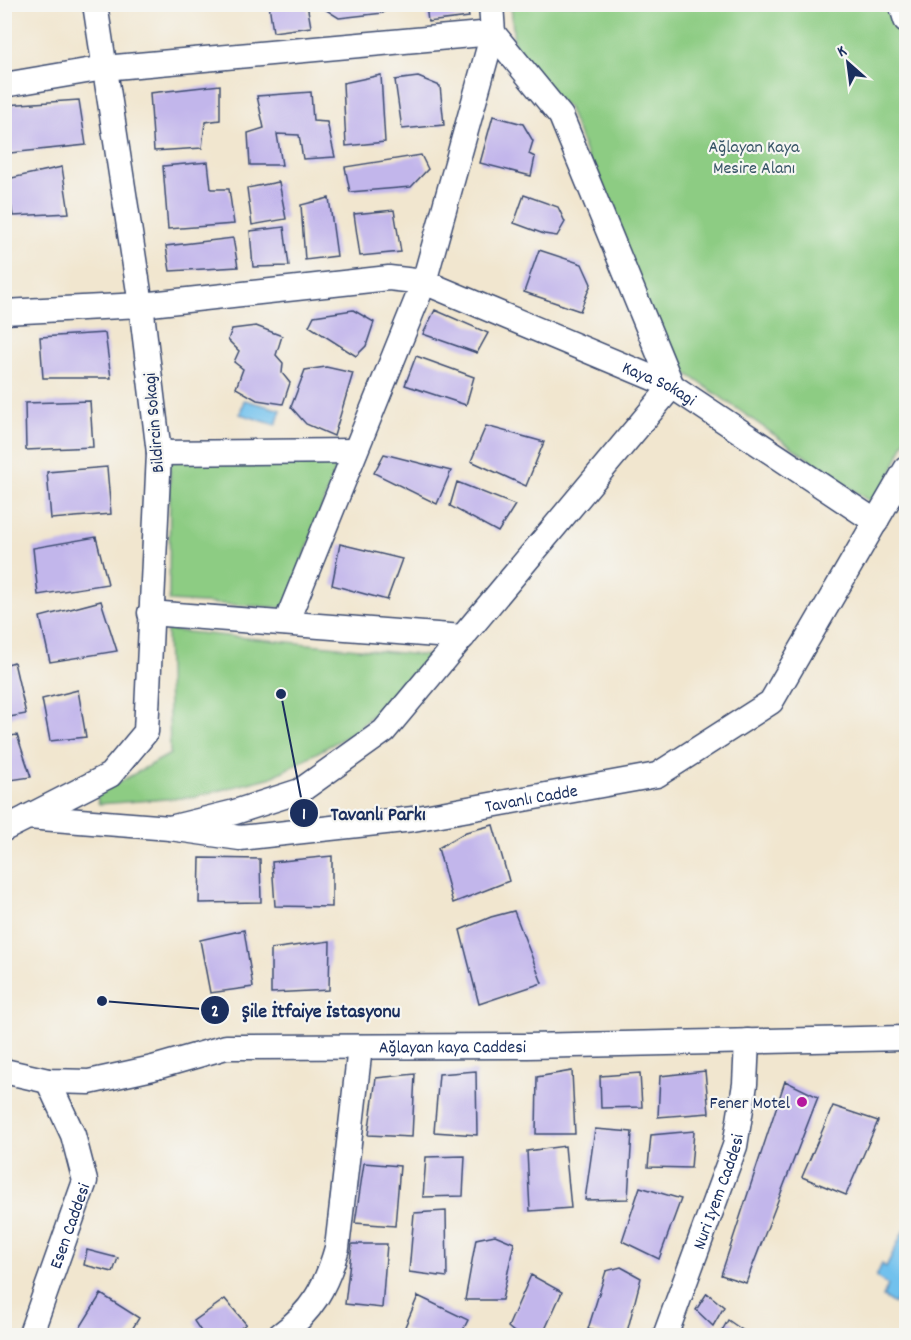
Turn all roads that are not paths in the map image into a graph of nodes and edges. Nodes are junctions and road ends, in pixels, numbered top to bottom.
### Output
1 (95, 4) edge
2 (491, 4) edge
3 (901, 4) edge
4 (906, 20) edge
5 (493, 33) junction
6 (104, 68) junction
7 (4, 85) edge
8 (424, 282) junction
9 (141, 306) junction
10 (4, 312) edge
11 (672, 386) junction
12 (355, 451) junction
13 (159, 453) junction
14 (906, 468) edge
15 (876, 522) junction
16 (150, 613) junction
17 (286, 623) junction
18 (463, 637) junction
19 (28, 817) junction
20 (170, 828) junction
21 (4, 829) edge
22 (906, 1038) edge
23 (747, 1041) junction
24 (360, 1047) junction
25 (4, 1071) edge
26 (48, 1082) junction
27 (30, 1335) edge
28 (279, 1335) edge
29 (665, 1335) edge

1 - 6 street, Bildircin Sokagi
2 - 5 street
3 - 4 street
5 - 6 street
5 - 8 street
5 - 11 street
6 - 7 street
6 - 9 street, Bildircin Sokagi
8 - 9 street, Kaya Sokagi
8 - 11 street, Kaya Sokagi
8 - 12 street
9 - 10 street, Kaya Sokagi
9 - 13 street, Bildircin Sokagi
11 - 15 street, Kaya Sokagi
11 - 18 street
12 - 13 street
12 - 17 street
13 - 16 street, Bildircin Sokagi
14 - 15 street, Tavanlı Cadde
15 - 20 street, Tavanlı Cadde
16 - 17 street
16 - 19 street, Bildircin Sokagi
17 - 18 street
18 - 20 street
19 - 20 street, Tavanlı Cadde
19 - 21 street
22 - 23 street, Ağlayan kaya Caddesi
23 - 24 street, Ağlayan kaya Caddesi
23 - 29 street, Nuri Iyem Caddesi
24 - 26 street, Ağlayan kaya Caddesi
24 - 28 street
25 - 26 street, Ağlayan kaya Caddesi
26 - 27 street, Esen Caddesi

